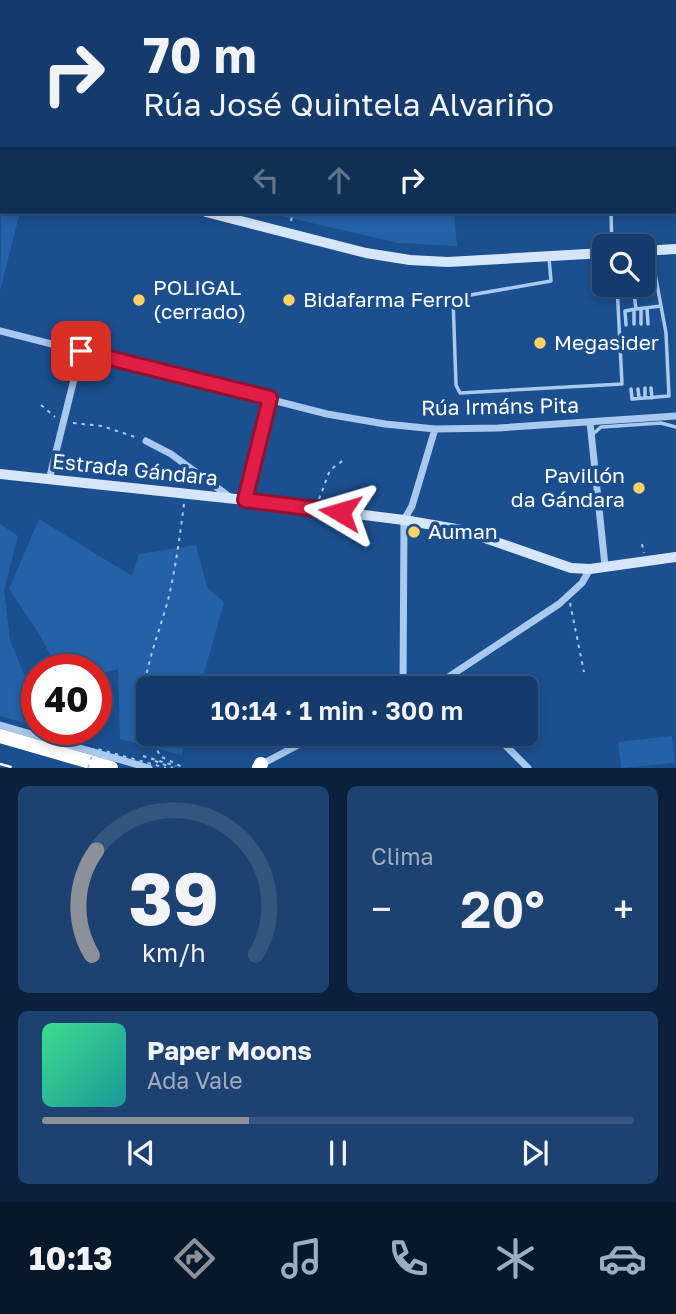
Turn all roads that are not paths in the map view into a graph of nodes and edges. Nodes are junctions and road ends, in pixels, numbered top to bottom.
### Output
1 (214, 214) edge
2 (611, 214) edge
3 (612, 234) edge
4 (676, 249) edge
5 (655, 250) edge
6 (592, 254) edge
7 (549, 256) junction
8 (655, 284) edge
9 (618, 297) edge
10 (635, 297) edge
11 (661, 306) junction
12 (647, 308) junction
13 (637, 310) junction
14 (634, 324) dead end
15 (641, 324) dead end
16 (648, 324) dead end
17 (626, 325) dead end
18 (0, 331) edge
19 (81, 351) junction
20 (638, 388) dead end
21 (645, 388) dead end
22 (652, 388) dead end
23 (631, 389) dead end
24 (270, 398) junction
25 (639, 398) junction
26 (645, 398) junction
27 (652, 398) junction
28 (676, 416) edge
29 (590, 422) junction
30 (676, 427) edge
31 (435, 429) junction
32 (591, 436) junction
33 (146, 442) road end
34 (0, 474) edge
35 (49, 480) junction
36 (239, 500) junction
37 (404, 520) junction
38 (676, 557) edge
39 (604, 566) junction
40 (590, 569) junction
41 (403, 676) edge
42 (456, 676) edge
43 (0, 725) edge
44 (21, 731) edge
45 (0, 736) edge
46 (71, 745) edge
47 (0, 746) edge
48 (297, 746) edge
49 (506, 746) edge
50 (258, 767) edge
51 (77, 768) edge
52 (111, 768) edge
53 (149, 768) edge
54 (528, 768) edge

1 - 7 street
2 - 3 lane
4 - 5 street
6 - 7 street
7 - 9 lane
8 - 11 lane
10 - 13 lane
11 - 12 lane
11 - 27 lane
12 - 13 lane
12 - 16 lane
13 - 14 lane
13 - 15 lane
13 - 17 lane
18 - 19 street, Rúa Irmáns Pita
19 - 24 street, Rúa Irmáns Pita
19 - 35 street
20 - 25 lane
21 - 26 lane
22 - 27 lane
23 - 25 lane
24 - 31 street, Rúa Irmáns Pita
24 - 36 street
25 - 26 lane
26 - 27 lane
28 - 29 street, Rúa Irmáns Pita
29 - 31 street, Rúa Irmáns Pita
29 - 32 street
30 - 32 lane
31 - 37 street
32 - 39 street
33 - 36 street
34 - 35 street, Estrada Gándara
35 - 36 street, Estrada Gándara
36 - 37 street, Estrada Gándara
37 - 40 street, Estrada Gándara
37 - 41 street
38 - 39 street, Estrada Gándara
39 - 40 street, Estrada Gándara
40 - 42 street
43 - 44 street
45 - 52 highway
46 - 53 street
47 - 51 highway
48 - 50 street
49 - 54 street

